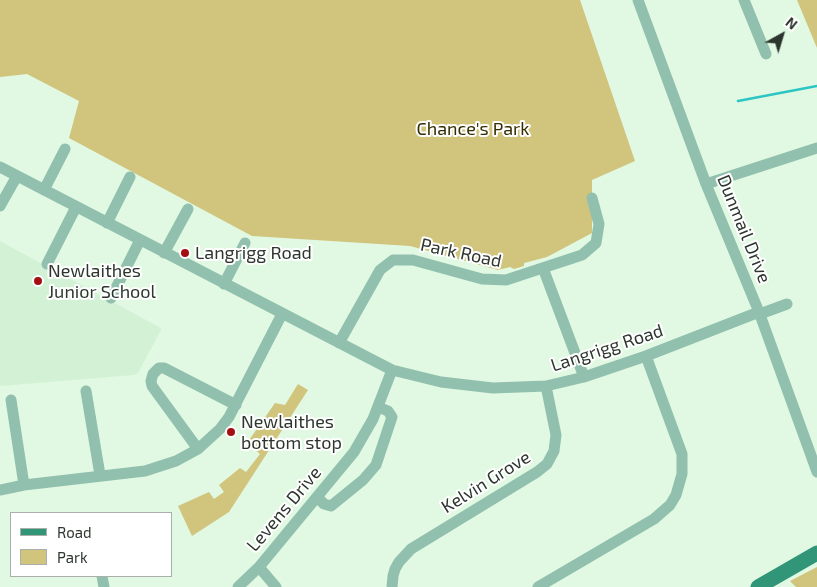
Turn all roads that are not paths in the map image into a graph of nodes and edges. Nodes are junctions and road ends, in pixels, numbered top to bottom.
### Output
1 (638, 0) edge
2 (744, 0) edge
3 (766, 54) dead end
4 (65, 149) dead end
5 (816, 150) edge
6 (0, 167) edge
7 (17, 176) junction
8 (130, 176) dead end
9 (706, 184) junction
10 (44, 190) junction
11 (592, 198) dead end
12 (0, 206) edge
13 (76, 207) junction
14 (188, 208) dead end
15 (107, 223) junction
16 (140, 240) junction
17 (245, 243) dead end
18 (164, 253) junction
19 (47, 264) dead end
20 (542, 268) junction
21 (224, 284) junction
22 (111, 298) dead end
23 (787, 304) dead end
24 (760, 313) junction
25 (282, 314) junction
26 (340, 343) junction
27 (646, 356) junction
28 (392, 370) junction
29 (584, 377) junction
30 (546, 386) junction
31 (86, 391) dead end
32 (10, 400) dead end
33 (236, 405) junction
34 (378, 408) junction
35 (198, 449) junction
36 (817, 472) edge
37 (100, 476) junction
38 (24, 485) junction
39 (0, 490) edge
40 (317, 496) junction
41 (817, 553) edge
42 (259, 567) junction
43 (238, 587) edge
44 (276, 587) edge
45 (392, 587) edge
46 (538, 587) edge
47 (758, 587) edge

1 - 9 street, Dunmail Drive
2 - 3 street
4 - 10 street
5 - 9 street
6 - 7 street, Langrigg Road
7 - 10 street, Langrigg Road
7 - 12 street
8 - 15 street
9 - 24 street, Dunmail Drive
10 - 13 street, Langrigg Road
11 - 20 street, Park Road
13 - 15 street, Langrigg Road
13 - 19 street
14 - 18 street
15 - 16 street, Langrigg Road
16 - 18 street, Langrigg Road
16 - 22 street
17 - 21 street
18 - 21 street, Langrigg Road
20 - 26 street, Park Road
20 - 29 street
21 - 25 street, Langrigg Road
23 - 24 street, Langrigg Road
24 - 27 street, Langrigg Road
24 - 36 street, Dunmail Drive
25 - 26 street, Langrigg Road
25 - 33 street
26 - 28 street, Langrigg Road
27 - 29 street, Langrigg Road
27 - 46 street
28 - 30 street, Langrigg Road
28 - 34 street, Levens Drive
29 - 30 street, Langrigg Road
30 - 45 street, Kelvin Grove
31 - 37 street
32 - 38 street
33 - 35 street
33 - 35 street
34 - 40 street, Levens Drive
34 - 40 street
35 - 37 street
37 - 38 street
38 - 39 street
40 - 42 street, Levens Drive
41 - 47 main road
42 - 43 street, Levens Drive
42 - 44 street

